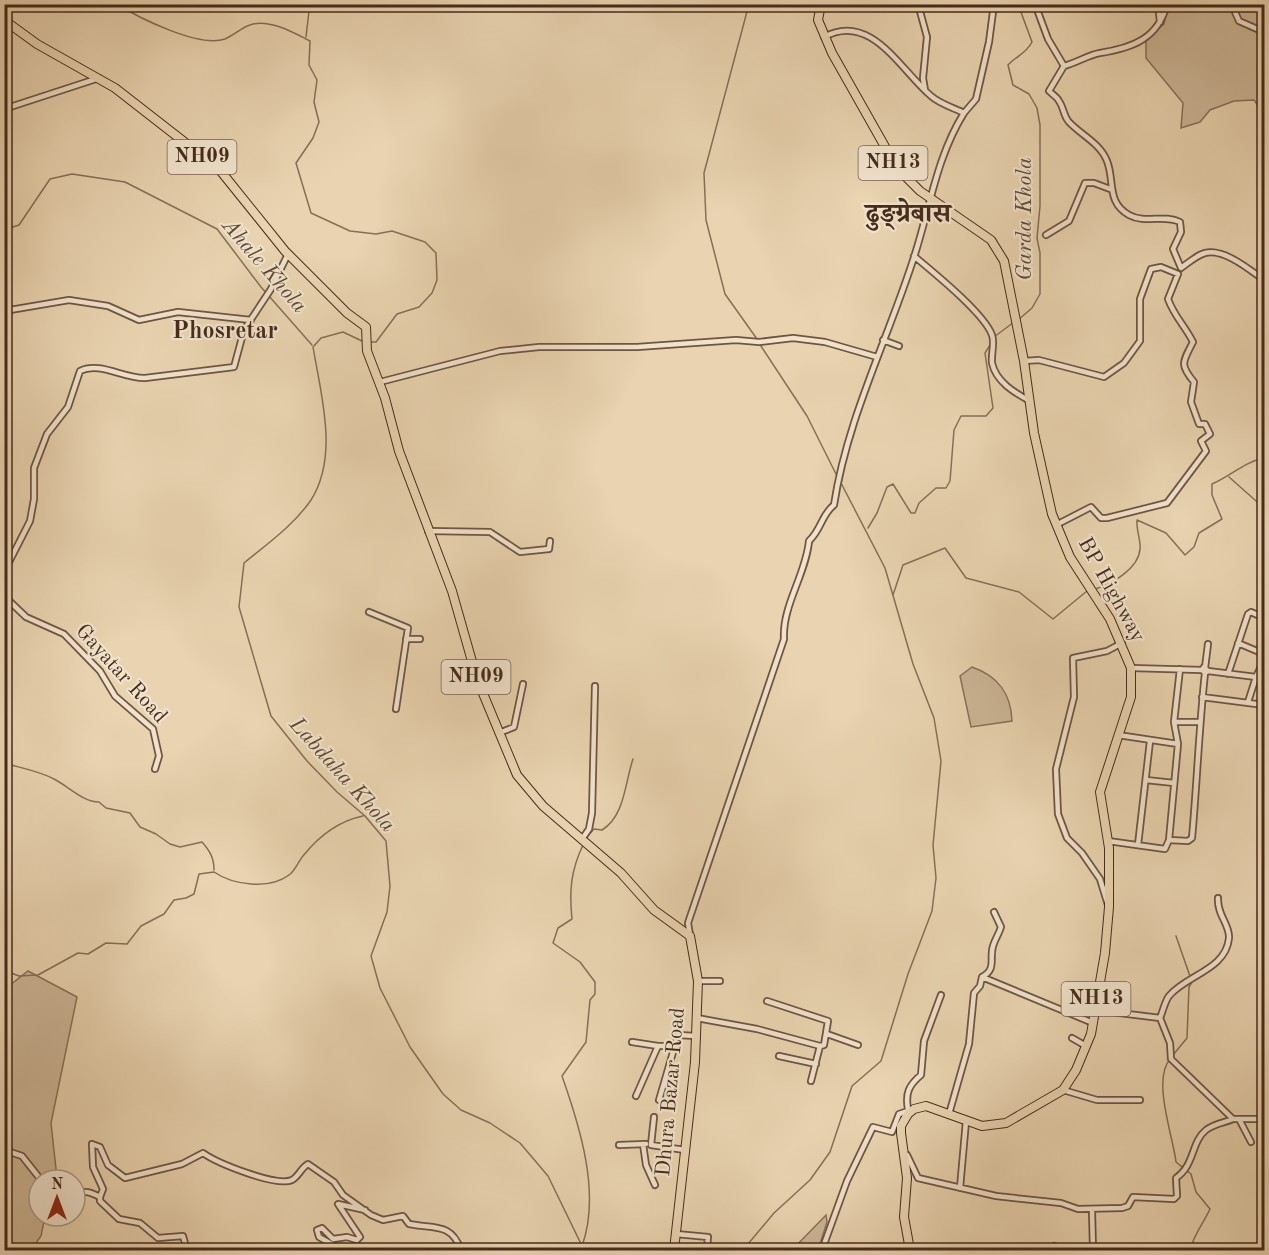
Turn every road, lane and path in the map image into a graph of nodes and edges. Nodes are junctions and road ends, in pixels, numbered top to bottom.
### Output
1 (821, 4) edge
2 (918, 4) edge
3 (994, 4) edge
4 (1035, 4) edge
5 (1158, 4) edge
6 (1167, 4) edge
7 (1237, 4) edge
8 (1250, 4) edge
9 (1264, 11) edge
10 (4, 20) edge
11 (1160, 22) junction
12 (1264, 32) edge
13 (824, 37) junction
14 (1064, 66) junction
15 (100, 78) junction
16 (925, 90) junction
17 (4, 109) edge
18 (964, 113) junction
19 (1110, 189) junction
20 (930, 199) junction
21 (1046, 235) dead end
22 (288, 254) junction
23 (914, 256) junction
24 (1181, 268) junction
25 (1178, 274) junction
26 (1264, 280) edge
27 (4, 311) edge
28 (251, 320) junction
29 (883, 340) junction
30 (899, 346) dead end
31 (877, 357) junction
32 (1024, 361) junction
33 (380, 382) junction
34 (1030, 401) junction
35 (1056, 525) junction
36 (428, 532) junction
37 (550, 541) dead end
38 (4, 572) edge
39 (4, 596) edge
40 (369, 612) dead end
41 (1264, 618) edge
42 (406, 639) junction
43 (420, 639) dead end
44 (1122, 643) junction
45 (1238, 643) junction
46 (1208, 644) dead end
47 (1264, 654) edge
48 (1264, 660) edge
49 (1131, 668) junction
50 (1180, 669) junction
51 (1205, 670) junction
52 (1228, 674) junction
53 (1256, 677) junction
54 (523, 684) dead end
55 (595, 686) dead end
56 (1202, 696) junction
57 (1248, 702) junction
58 (1264, 705) edge
59 (396, 709) dead end
60 (1174, 722) junction
61 (1199, 722) junction
62 (499, 733) junction
63 (1118, 735) junction
64 (1150, 741) junction
65 (1178, 744) junction
66 (155, 769) dead end
67 (1146, 780) junction
68 (1174, 783) junction
69 (582, 839) junction
70 (1168, 840) junction
71 (1108, 841) junction
72 (1138, 845) junction
73 (1264, 855) edge
74 (1264, 882) edge
75 (1218, 898) dead end
76 (1109, 907) junction
77 (994, 912) dead end
78 (690, 936) junction
79 (982, 977) junction
80 (698, 981) junction
81 (720, 981) dead end
82 (941, 995) dead end
83 (767, 1001) dead end
84 (1095, 1010) junction
85 (1160, 1017) junction
86 (697, 1018) junction
87 (1093, 1023) junction
88 (827, 1034) junction
89 (696, 1036) junction
90 (1072, 1038) dead end
91 (632, 1042) dead end
92 (858, 1045) dead end
93 (658, 1046) junction
94 (674, 1046) junction
95 (820, 1046) junction
96 (1086, 1046) junction
97 (779, 1056) dead end
98 (816, 1064) junction
99 (812, 1081) dead end
100 (1063, 1090) junction
101 (636, 1096) dead end
102 (1140, 1100) dead end
103 (659, 1101) dead end
104 (911, 1109) junction
105 (949, 1114) junction
106 (654, 1117) dead end
107 (1233, 1119) junction
108 (1264, 1119) edge
109 (966, 1121) junction
110 (1240, 1121) junction
111 (1251, 1142) dead end
112 (643, 1144) junction
113 (619, 1145) dead end
114 (651, 1145) junction
115 (4, 1150) edge
116 (685, 1150) junction
117 (904, 1151) junction
118 (32, 1168) edge
119 (656, 1185) dead end
120 (960, 1188) junction
121 (87, 1191) edge
122 (100, 1197) junction
123 (366, 1210) junction
124 (1092, 1211) junction
125 (676, 1234) junction
126 (1054, 1246) dead end
127 (707, 1248) dead end
128 (187, 1251) edge
129 (342, 1251) edge
130 (461, 1251) edge
131 (674, 1251) edge
132 (822, 1251) edge
133 (910, 1251) edge
134 (1046, 1251) edge
135 (1093, 1251) edge

1 - 13 main road, BP Highway / NH13
2 - 16 street
3 - 18 street
4 - 14 street
5 - 11 street
6 - 11 street
7 - 12 street
8 - 9 street
10 - 15 main road, NH09
11 - 14 street
13 - 16 street
13 - 20 main road, BP Highway / NH13
14 - 19 street
15 - 17 street
15 - 22 main road, NH09
16 - 18 street
18 - 20 street
19 - 21 street
19 - 24 street
20 - 23 street
20 - 32 main road, BP Highway / NH13
22 - 28 street
22 - 33 main road, NH09
23 - 29 street
23 - 34 street
24 - 25 street
24 - 26 street
25 - 32 street
25 - 35 street
27 - 28 street
28 - 38 street
29 - 30 street
29 - 31 street
31 - 33 street
31 - 78 street
32 - 34 main road, BP Highway / NH13
33 - 36 main road, NH09
34 - 35 main road, BP Highway / NH13
35 - 44 main road, BP Highway / NH13
36 - 37 street
36 - 62 main road, NH09
39 - 66 street, Gayatar Road
40 - 42 street
41 - 45 street
42 - 43 street
42 - 59 street
44 - 49 main road, BP Highway / NH13
44 - 76 street
45 - 47 street
45 - 52 street
46 - 51 street
48 - 53 street
49 - 50 street
49 - 63 main road, BP Highway / NH13
50 - 51 street
50 - 60 street
51 - 52 street
51 - 56 street
52 - 53 street
53 - 57 street
54 - 62 street
55 - 69 street
56 - 57 street
56 - 61 street
57 - 58 street
60 - 61 street
60 - 65 street
61 - 70 street
62 - 69 main road, NH09
63 - 64 street
63 - 71 main road, BP Highway / NH13
64 - 65 street
64 - 67 street
65 - 68 street
67 - 68 street
67 - 72 street
68 - 70 street
69 - 78 main road, NH09
70 - 72 street
71 - 72 street
71 - 76 main road, BP Highway / NH13
73 - 74 street
75 - 85 street
76 - 84 main road, BP Highway / NH13
77 - 79 street
78 - 80 main road, Dhura Bazar Road
79 - 87 street
79 - 105 street
80 - 81 street
80 - 86 main road, Dhura Bazar Road
82 - 104 street
83 - 88 street
84 - 85 street
84 - 87 main road, BP Highway / NH13
85 - 107 street
86 - 89 main road, Dhura Bazar Road
86 - 95 street
87 - 96 main road, BP Highway / NH13
88 - 92 street
88 - 95 street
89 - 94 street
89 - 116 main road, Dhura Bazar Road
90 - 96 street
91 - 93 street
93 - 94 street
93 - 101 street
94 - 103 street
95 - 98 street
96 - 100 main road, BP Highway / NH13
97 - 98 street
98 - 99 street
100 - 102 street
100 - 109 main road, BP Highway / NH13
104 - 105 main road, BP Highway / NH13
104 - 117 main road
104 - 132 street
105 - 109 main road, BP Highway / NH13
106 - 114 street
107 - 110 street
107 - 124 street
108 - 110 street
109 - 120 street
110 - 111 street
112 - 113 street
112 - 114 street
112 - 119 street
114 - 116 street
115 - 118 street
116 - 125 main road, Dhura Bazar Road
117 - 120 street
117 - 133 main road
120 - 124 street
121 - 122 street
122 - 123 street
122 - 128 street
123 - 129 street
123 - 130 street
124 - 135 street
125 - 127 street
125 - 131 main road, Dhura Bazar Road
126 - 134 street

